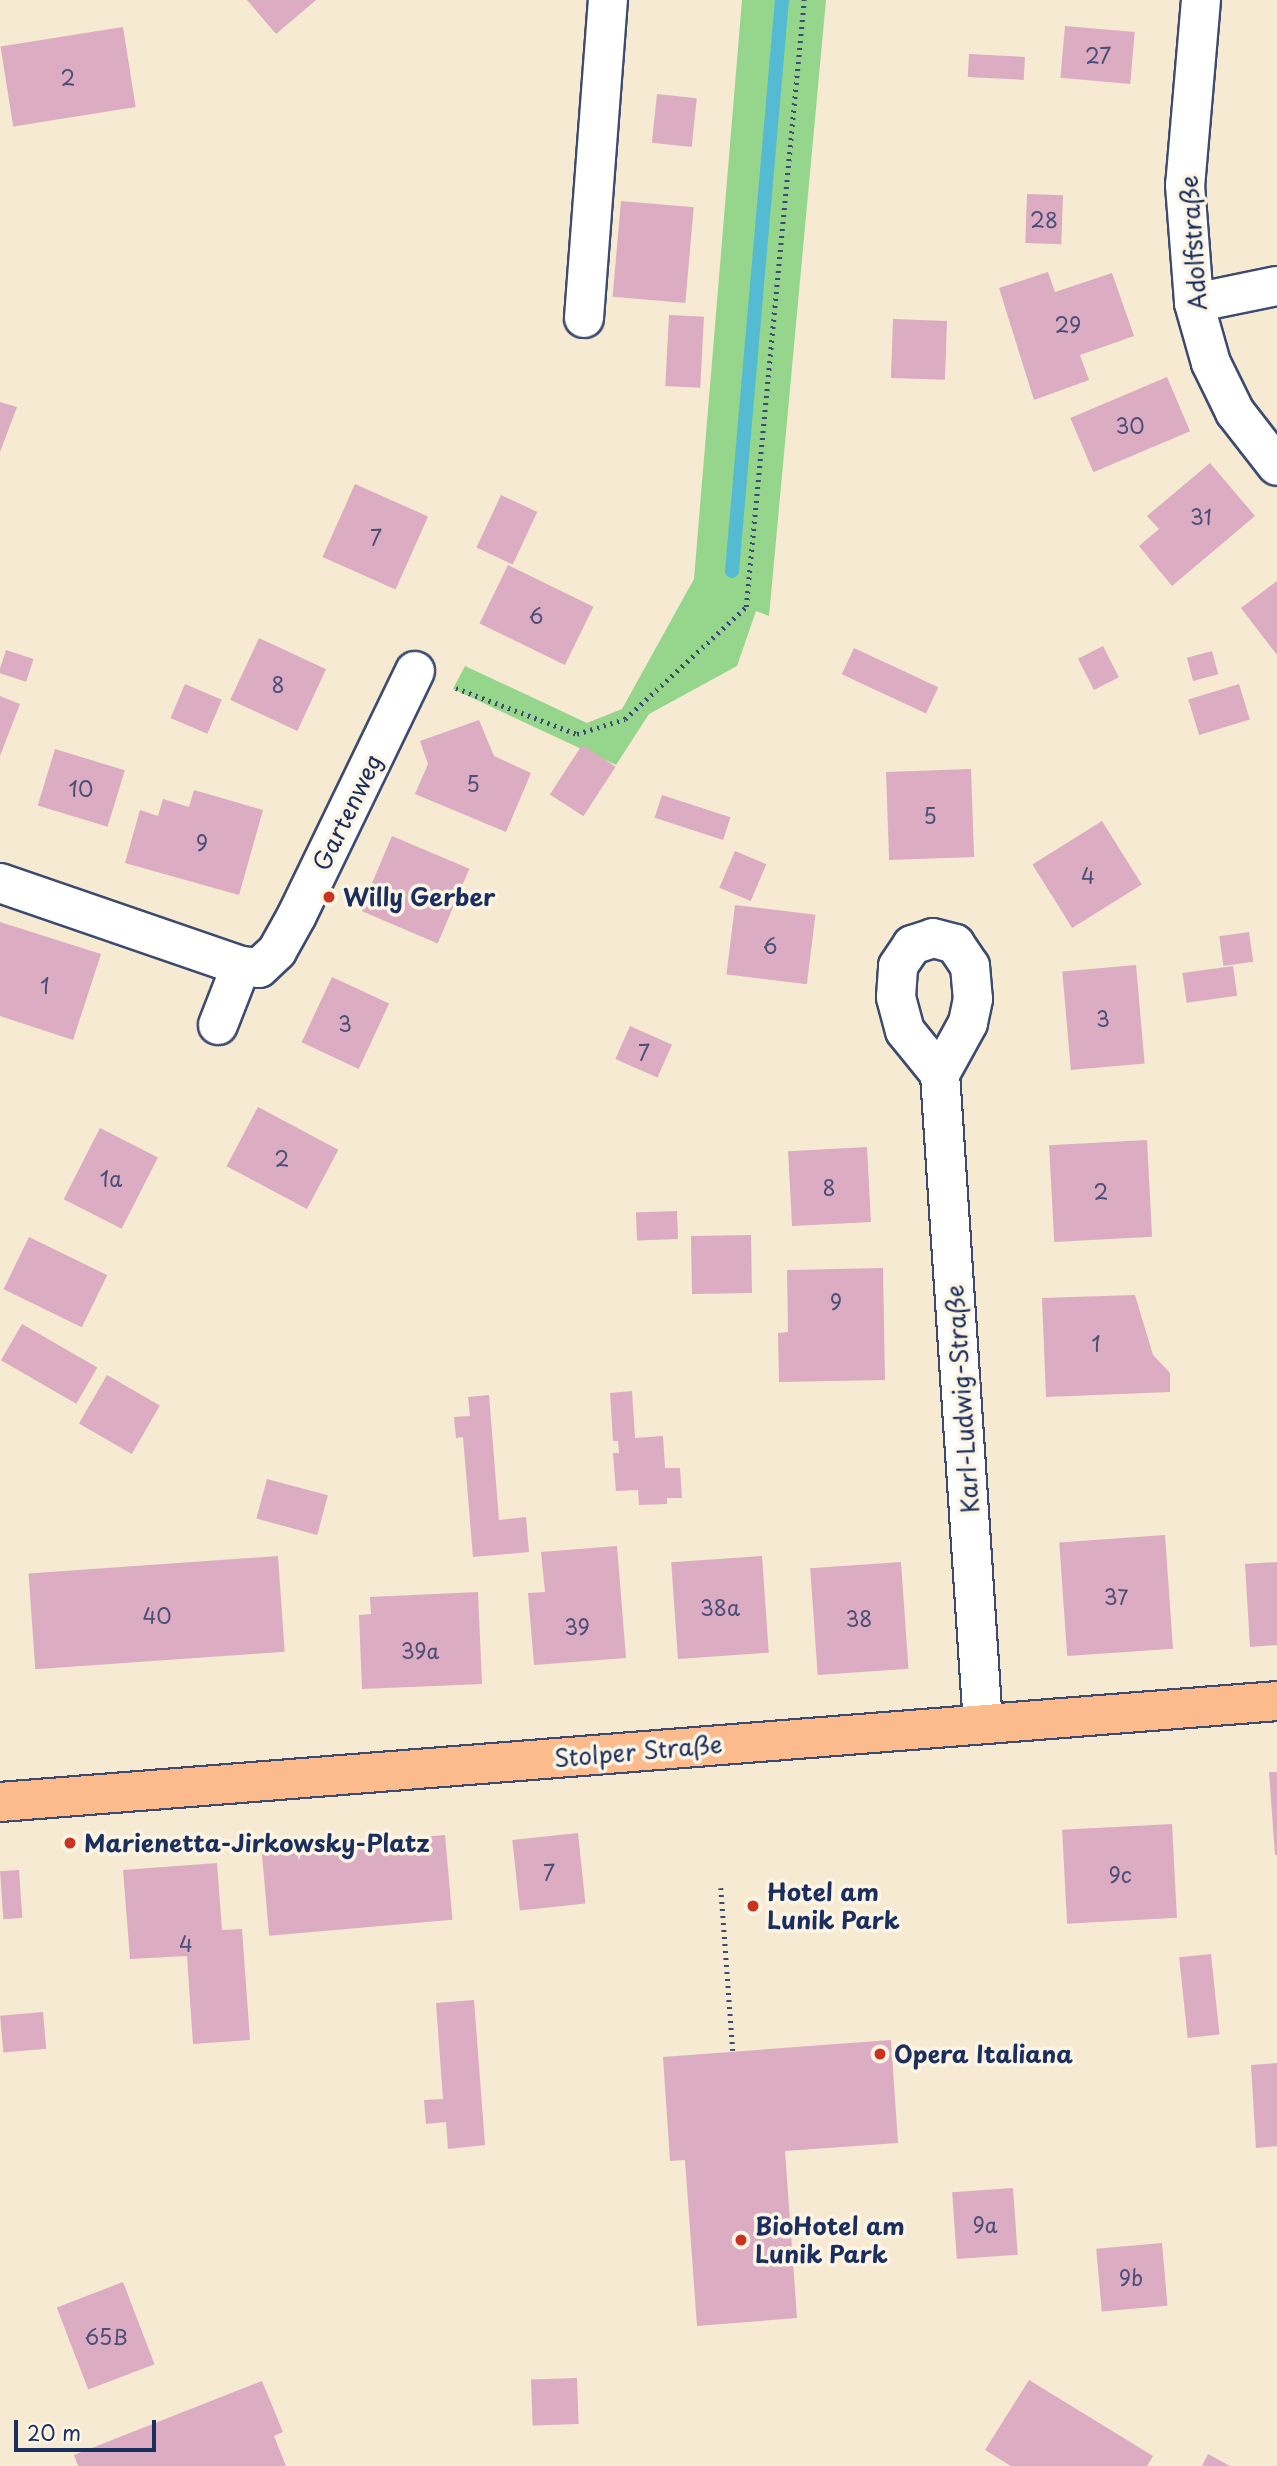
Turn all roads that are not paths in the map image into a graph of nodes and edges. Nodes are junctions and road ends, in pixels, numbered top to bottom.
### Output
1 (608, 0) edge
2 (1201, 0) edge
3 (1277, 286) edge
4 (1194, 303) junction
5 (584, 318) dead end
6 (1277, 466) edge
7 (415, 671) road end
8 (0, 883) edge
9 (241, 966) junction
10 (218, 1026) dead end
11 (940, 1074) dead end
12 (1277, 1702) edge
13 (983, 1724) junction
14 (0, 1802) edge

1 - 5 street
2 - 4 street, Adolfstraße
3 - 4 street
4 - 6 street, Adolfstraße
7 - 9 street, Gartenweg
8 - 9 street
9 - 10 street
11 - 13 street, Karl-Ludwig-Straße
12 - 13 main road, Stolper Straße
13 - 14 main road, Stolper Straße

